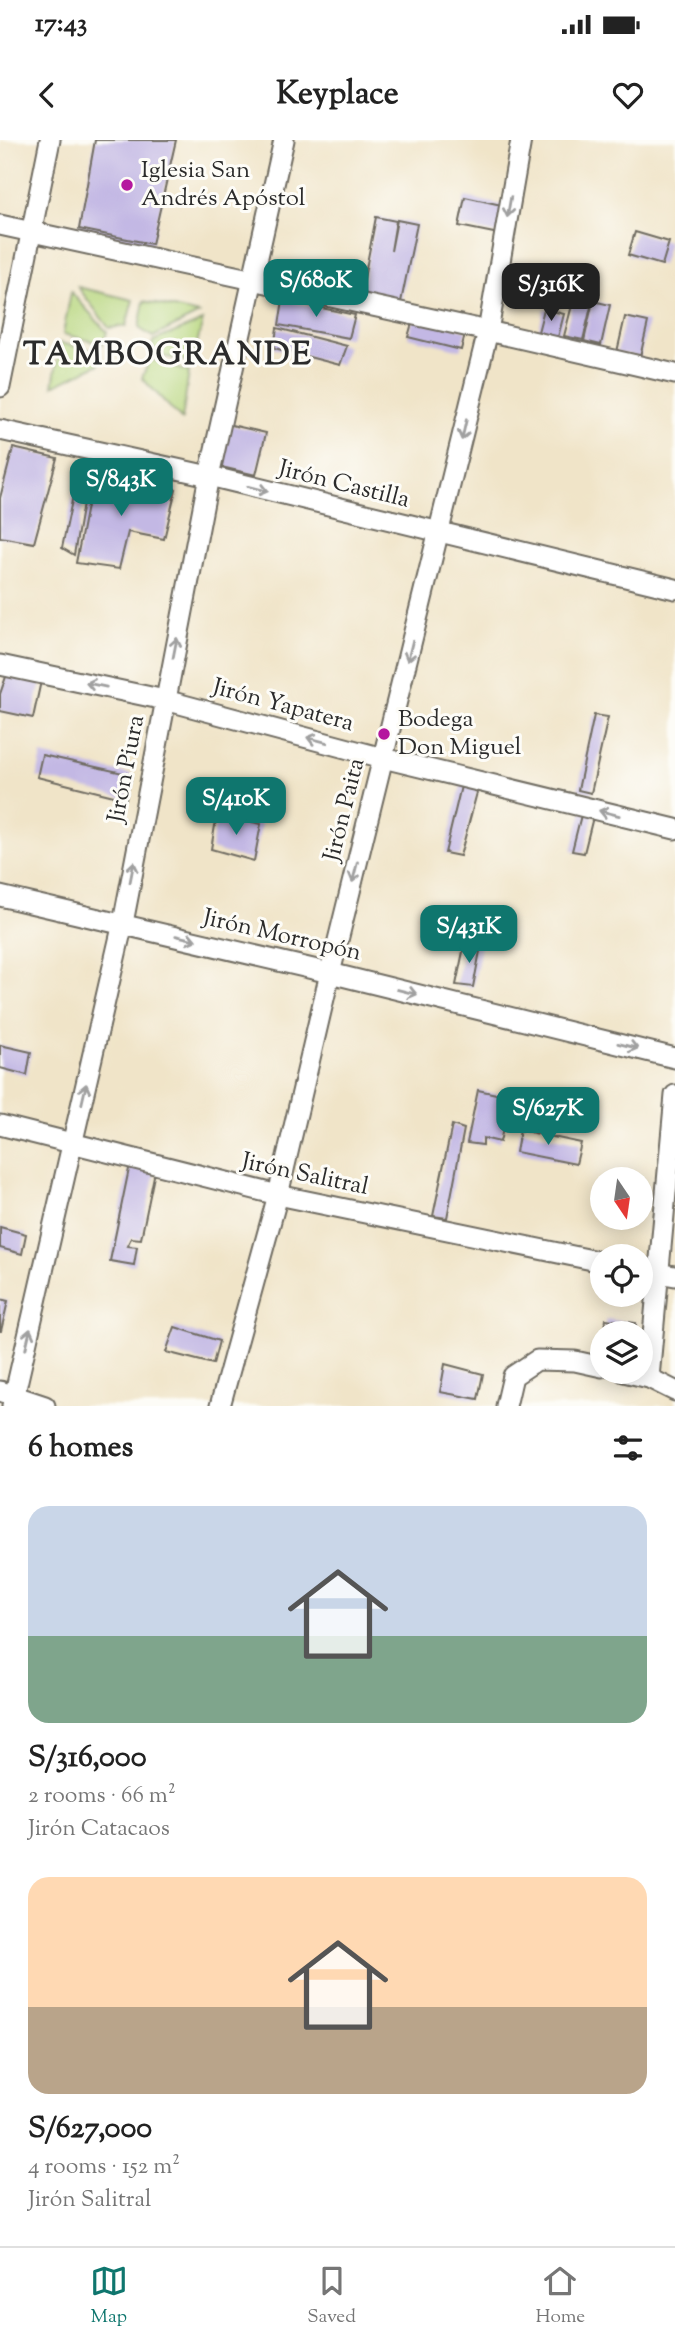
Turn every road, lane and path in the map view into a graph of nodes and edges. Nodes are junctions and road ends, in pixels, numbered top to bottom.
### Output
1 (50, 140) edge
2 (284, 140) edge
3 (521, 140) edge
4 (0, 225) edge
5 (32, 231) junction
6 (251, 279) junction
7 (488, 331) junction
8 (675, 374) edge
9 (0, 387) edge
10 (0, 430) edge
11 (209, 477) junction
12 (440, 534) junction
13 (675, 589) edge
14 (0, 665) edge
15 (165, 699) junction
16 (383, 758) junction
17 (675, 829) edge
18 (0, 896) edge
19 (122, 923) junction
20 (330, 973) junction
21 (675, 1058) edge
22 (675, 1095) edge
23 (0, 1125) edge
24 (72, 1144) junction
25 (278, 1195) junction
26 (590, 1260) edge
27 (658, 1273) edge
28 (653, 1331) edge
29 (590, 1364) edge
30 (653, 1380) edge
31 (675, 1391) edge
32 (9, 1397) edge
33 (45, 1406) edge
34 (220, 1406) edge
35 (506, 1406) edge

1 - 5 street
2 - 6 street, Jirón Piura
3 -> 7 street, Jirón Paita
4 - 5 street
5 - 6 street
5 - 9 street
6 - 7 street
6 - 11 street, Jirón Piura
7 - 8 street
7 -> 12 street, Jirón Paita
10 - 11 street, Jirón Castilla
11 -> 12 street, Jirón Castilla
15 -> 11 street, Jirón Piura
12 - 13 street, Jirón Castilla
12 -> 16 street, Jirón Paita
15 -> 14 street, Jirón Yapatera
16 -> 15 street, Jirón Yapatera
19 -> 15 street, Jirón Piura
17 -> 16 street, Jirón Yapatera
16 -> 20 street, Jirón Paita
18 - 19 street, Jirón Morropón
19 -> 20 street, Jirón Morropón
24 -> 19 street, Jirón Piura
20 -> 21 street, Jirón Morropón
20 - 25 street, Jirón Paita
22 - 27 street
23 - 24 street, Jirón Salitral
24 - 25 street, Jirón Salitral
32 -> 24 street, Jirón Piura
25 - 26 street, Jirón Salitral
25 - 34 street, Jirón Paita
27 - 28 street
29 - 35 street
30 - 31 street
32 - 33 street

